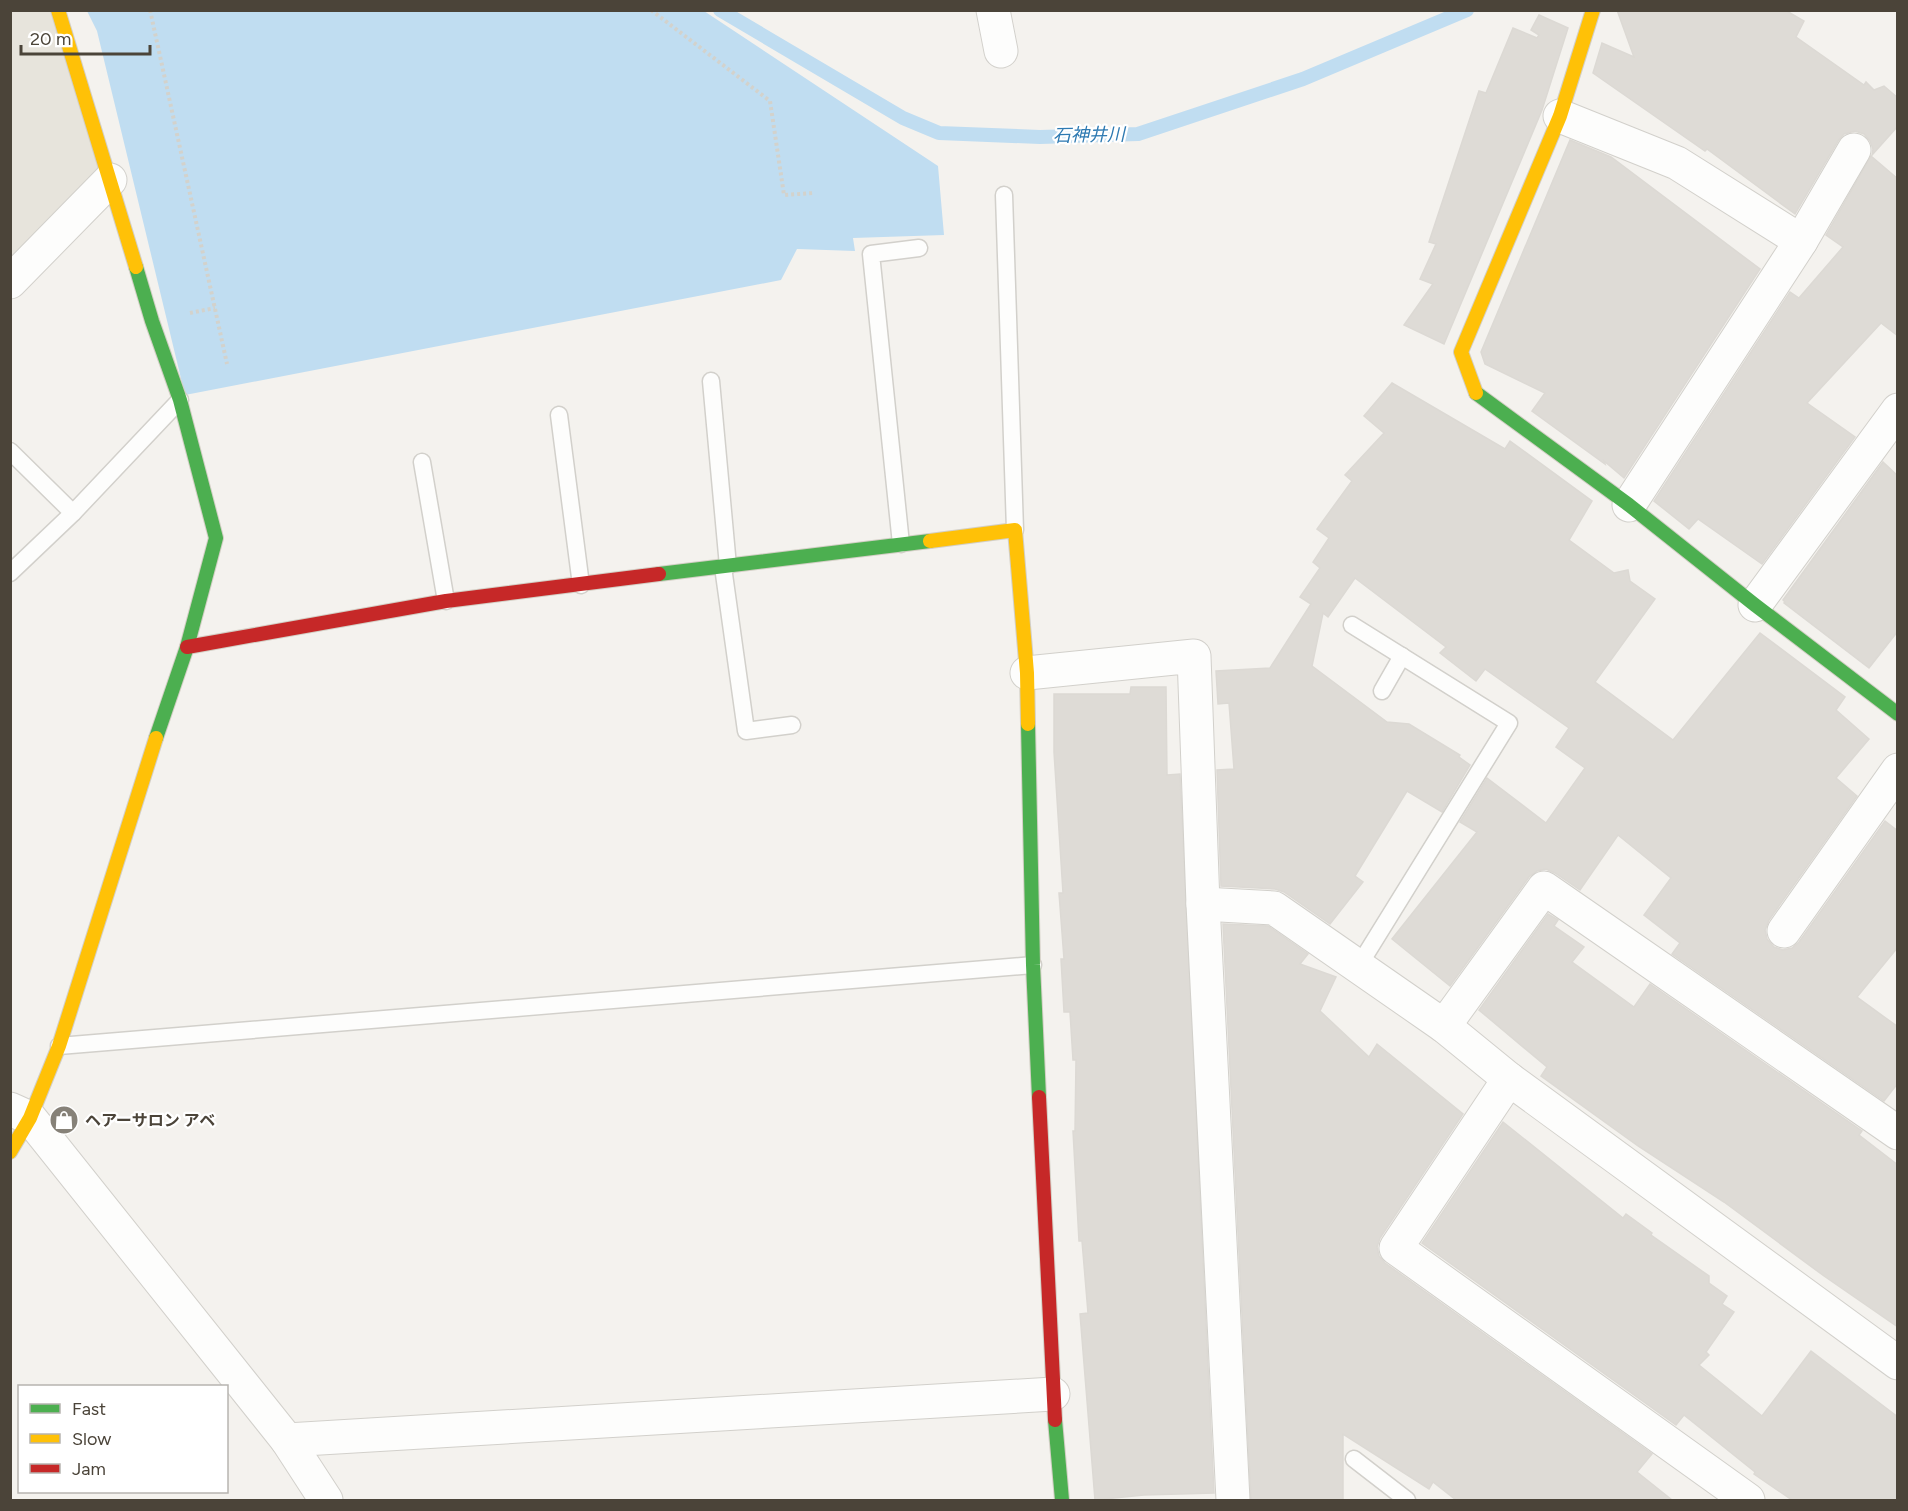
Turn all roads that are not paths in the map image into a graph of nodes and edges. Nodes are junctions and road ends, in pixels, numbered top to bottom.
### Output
1 (58, 10) edge
2 (993, 10) edge
3 (1593, 10) edge
4 (1002, 51) dead end
5 (1560, 116) junction
6 (1854, 150) dead end
7 (110, 180) junction
8 (1004, 195) dead end
9 (1801, 241) junction
10 (919, 248) dead end
11 (10, 282) edge
12 (711, 381) dead end
13 (180, 400) junction
14 (1898, 410) edge
15 (559, 415) dead end
16 (10, 451) edge
17 (422, 462) dead end
18 (1629, 505) junction
19 (72, 513) junction
20 (1015, 530) junction
21 (901, 544) junction
22 (725, 566) junction
23 (10, 573) edge
24 (580, 585) junction
25 (446, 601) junction
26 (1755, 605) junction
27 (1352, 625) dead end
28 (187, 647) junction
29 (1402, 657) junction
30 (1027, 674) junction
31 (1382, 691) dead end
32 (1898, 714) edge
33 (792, 725) dead end
34 (1898, 770) edge
35 (1203, 904) junction
36 (1784, 931) dead end
37 (1034, 965) junction
38 (1358, 967) junction
39 (1444, 1026) junction
40 (59, 1047) junction
41 (1509, 1079) junction
42 (20, 1113) edge
43 (1898, 1133) edge
44 (10, 1152) edge
45 (1898, 1363) edge
46 (1053, 1394) junction
47 (287, 1440) junction
48 (1354, 1459) dead end
49 (320, 1497) edge
50 (1062, 1500) edge
51 (1233, 1500) edge
52 (1407, 1500) edge
53 (1748, 1500) edge

1 - 7 street
2 - 4 street
3 - 5 street
5 - 9 street
5 - 18 street
6 - 9 street
7 - 11 street
7 - 13 street
8 - 20 lane
9 - 18 street
10 - 21 lane
12 - 22 lane
13 - 19 lane
13 - 28 street
14 - 26 street
15 - 24 lane
16 - 19 lane
17 - 25 lane
18 - 26 street
19 - 23 lane
20 - 21 street
20 - 30 street
21 - 22 street
22 - 24 street
22 - 33 lane
24 - 25 street
25 - 28 street
26 - 32 street
27 - 29 lane
28 - 40 street
29 - 31 lane
29 - 38 lane
30 - 35 street
30 - 37 street
34 - 36 street
35 - 38 street
35 - 51 street
37 - 40 lane
37 - 46 street
38 - 39 street
39 - 41 street
39 - 43 street
40 - 42 street
41 - 45 street
41 - 53 street
42 - 44 street
42 - 47 street
46 - 47 street
46 - 50 street
47 - 49 street
48 - 52 lane

